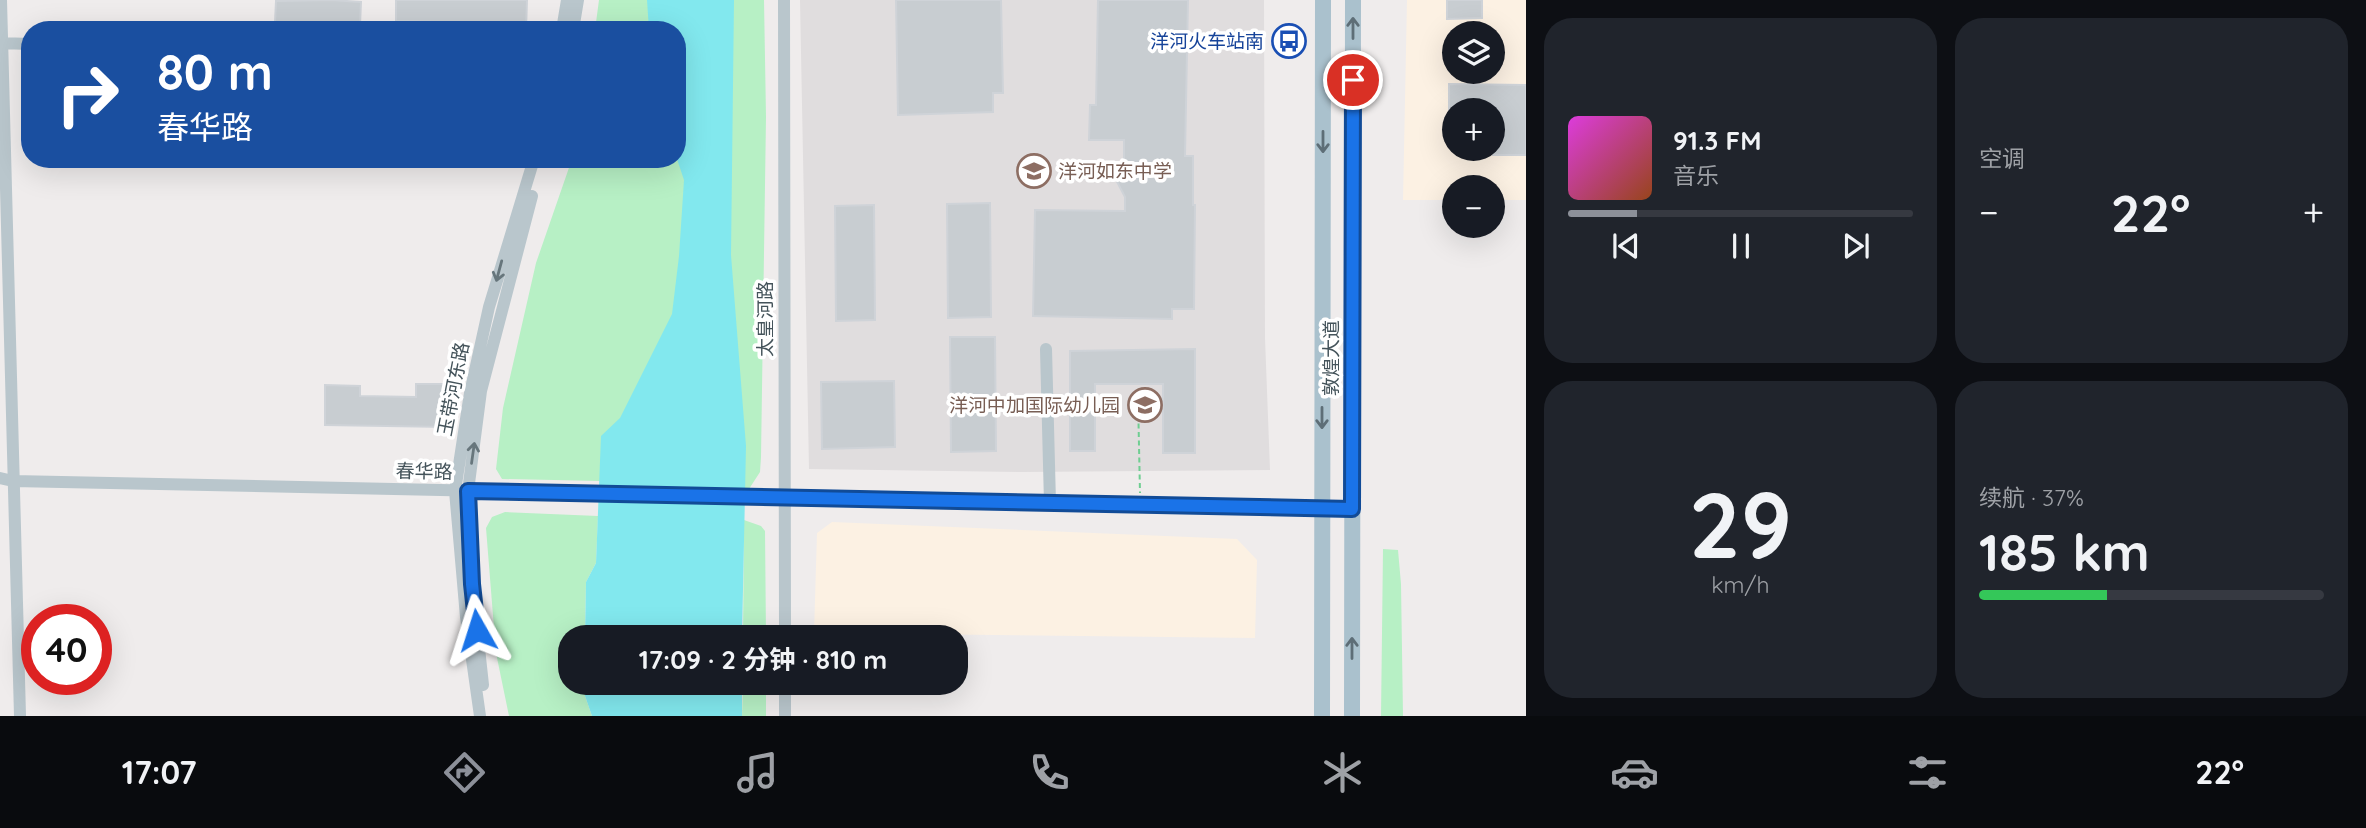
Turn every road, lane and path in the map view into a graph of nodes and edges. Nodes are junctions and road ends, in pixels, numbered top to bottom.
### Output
1 (1, 0) edge
2 (567, 0) edge
3 (578, 0) edge
4 (784, 0) edge
5 (1323, 0) edge
6 (1353, 0) edge
7 (564, 21) edge
8 (574, 21) edge
9 (1, 43) edge
10 (21, 44) edge
11 (531, 168) edge
12 (540, 168) edge
13 (1046, 349) dead end
14 (1138, 398) dead end
15 (6, 479) edge
16 (461, 491) junction
17 (784, 498) junction
18 (1050, 503) junction
19 (1141, 505) junction
20 (1322, 509) junction
21 (1352, 509) junction
22 (785, 625) edge
23 (785, 695) edge
24 (20, 716) edge
25 (480, 716) edge
26 (488, 716) edge
27 (786, 716) edge
28 (1322, 716) edge
29 (1352, 716) edge

1 - 9 street
2 - 7 street
3 - 8 street
4 - 17 street, 太皇河路
5 -> 20 main road, 敦煌大道
21 -> 6 main road, 敦煌大道
9 - 10 street
9 - 15 street
11 -> 16 street, 玉带河东路
16 -> 12 street, 玉带河东路
13 - 18 street
14 - 19 path
15 - 16 street, 春华路
15 - 24 street
16 - 17 street, 春华路
16 - 25 street, 玉带河东路
16 - 26 street, 玉带河东路
17 - 18 street, 春华路
17 - 22 street, 太皇河路
18 - 19 street, 春华路
19 - 20 street, 春华路
20 - 21 street, 春华路
20 - 28 main road, 敦煌大道
29 -> 21 main road, 敦煌大道
23 - 27 street

